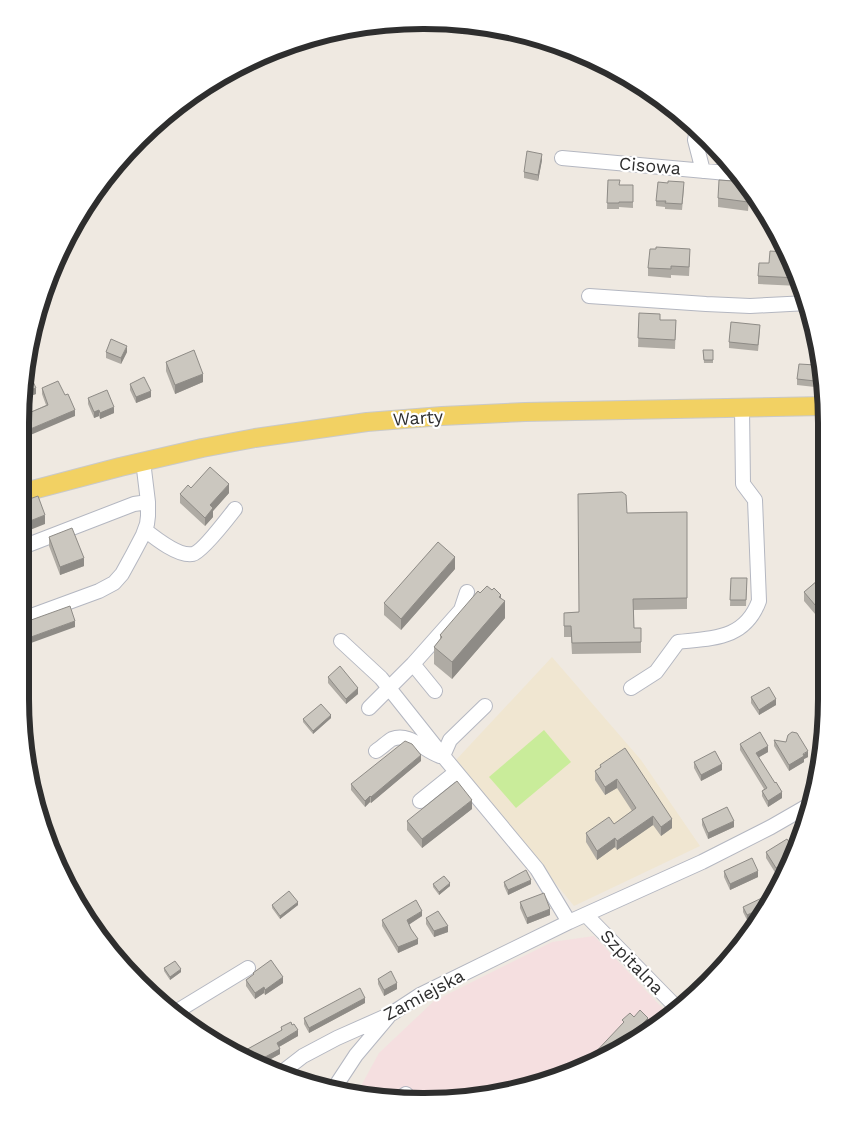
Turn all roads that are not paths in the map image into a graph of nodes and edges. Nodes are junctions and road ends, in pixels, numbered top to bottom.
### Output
1 (695, 137) edge
2 (562, 158) dead end
3 (703, 171) junction
4 (729, 173) edge
5 (589, 296) dead end
6 (799, 303) edge
7 (817, 406) edge
8 (742, 408) junction
9 (143, 462) junction
10 (29, 491) edge
11 (148, 502) junction
12 (236, 509) dead end
13 (145, 530) junction
14 (29, 545) edge
15 (467, 592) dead end
16 (29, 617) edge
17 (341, 641) dead end
18 (413, 664) junction
19 (385, 683) junction
20 (631, 688) dead end
21 (435, 691) dead end
22 (485, 706) dead end
23 (369, 708) dead end
24 (376, 751) dead end
25 (443, 756) junction
26 (456, 772) junction
27 (420, 801) dead end
28 (802, 809) edge
29 (586, 915) junction
30 (570, 922) junction
31 (248, 968) dead end
32 (673, 1004) edge
33 (180, 1009) edge
34 (391, 1014) junction
35 (337, 1038) junction
36 (356, 1055) junction
37 (287, 1068) edge
38 (339, 1084) edge

1 - 3 street
2 - 3 street, Cisowa
3 - 4 street, Cisowa
5 - 6 street
7 - 8 main road, Warty
8 - 9 main road, Warty
8 - 20 street
9 - 10 main road, Warty
9 - 11 street
11 - 13 street
11 - 14 street
12 - 13 street
13 - 16 street
15 - 18 street
17 - 19 street
18 - 19 street
18 - 21 street
19 - 23 street
19 - 25 street
22 - 25 street
24 - 25 street
25 - 26 street
26 - 27 street
26 - 30 street
28 - 29 street, Zamiejska
29 - 30 street, Zamiejska
29 - 32 street, Szpitalna
30 - 34 street, Zamiejska
31 - 33 street
34 - 35 street, Zamiejska
34 - 36 street
35 - 36 street
35 - 37 street, Zamiejska
36 - 38 street

